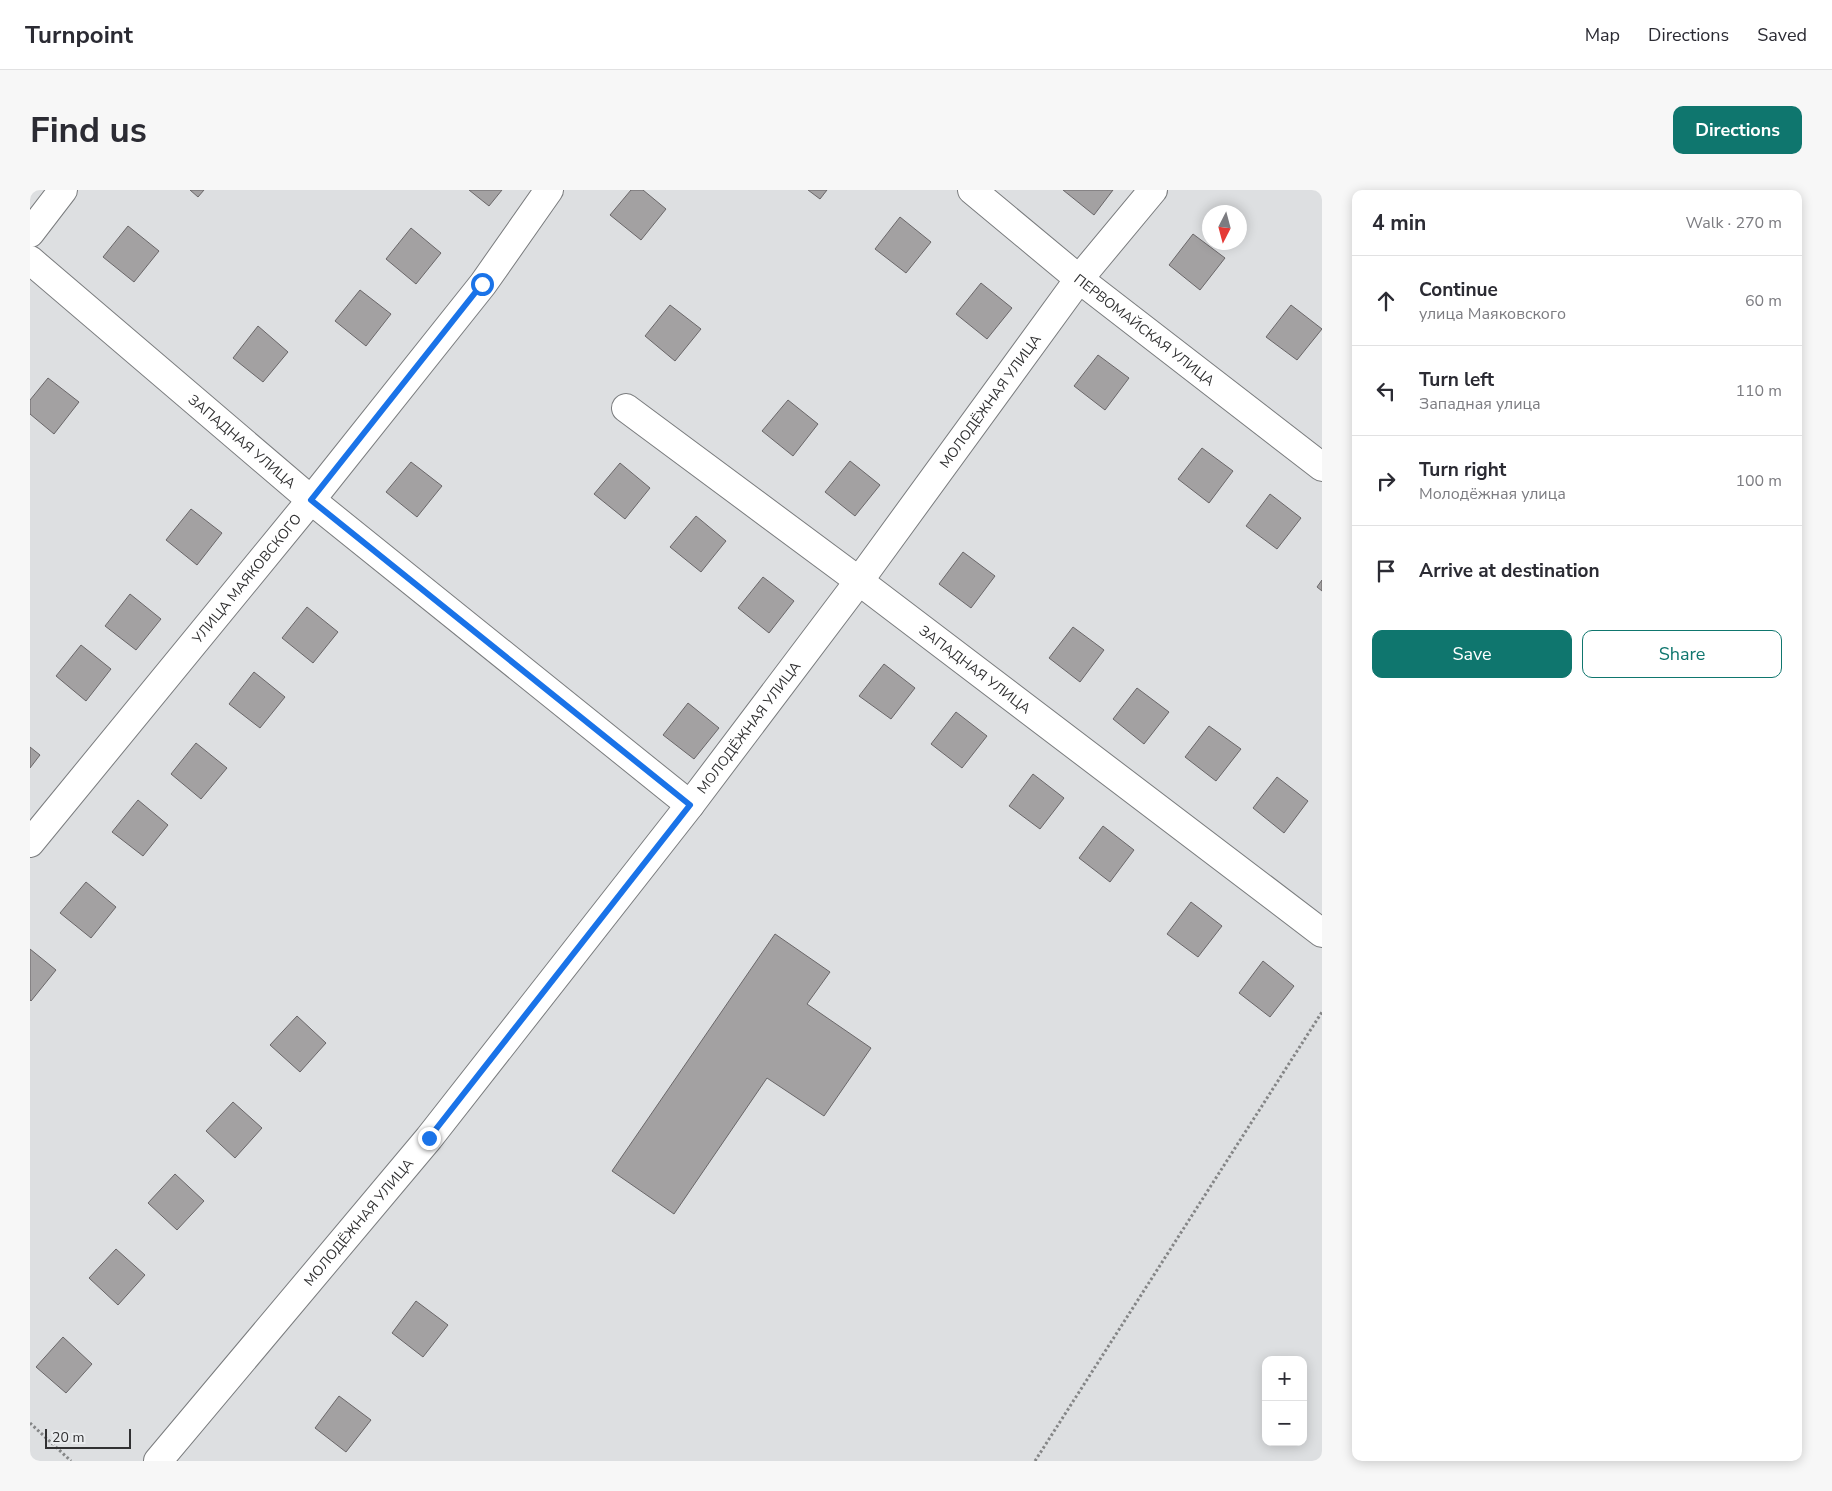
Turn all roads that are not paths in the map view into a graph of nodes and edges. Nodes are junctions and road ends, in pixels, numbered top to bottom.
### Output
1 (63, 190) edge
2 (549, 190) edge
3 (972, 190) edge
4 (1153, 190) edge
5 (30, 233) edge
6 (30, 260) edge
7 (1079, 279) junction
8 (626, 408) dead end
9 (1322, 467) edge
10 (311, 500) junction
11 (859, 581) junction
12 (690, 805) junction
13 (30, 843) edge
14 (1322, 933) edge
15 (158, 1461) edge

1 - 5 street
2 - 10 street, УЛИЦА МАЯКОВСКОГО
3 - 7 street, ПЕРВОМАЙСКАЯ УЛИЦА
4 - 7 street, МОЛОДЁЖНАЯ УЛИЦА
6 - 10 street, ЗАПАДНАЯ УЛИЦА
7 - 9 street, ПЕРВОМАЙСКАЯ УЛИЦА
7 - 11 street, МОЛОДЁЖНАЯ УЛИЦА
8 - 11 street, ЗАПАДНАЯ УЛИЦА
10 - 12 street, ЗАПАДНАЯ УЛИЦА
10 - 13 street, УЛИЦА МАЯКОВСКОГО
11 - 12 street, МОЛОДЁЖНАЯ УЛИЦА
11 - 14 street, ЗАПАДНАЯ УЛИЦА
12 - 15 street, МОЛОДЁЖНАЯ УЛИЦА

